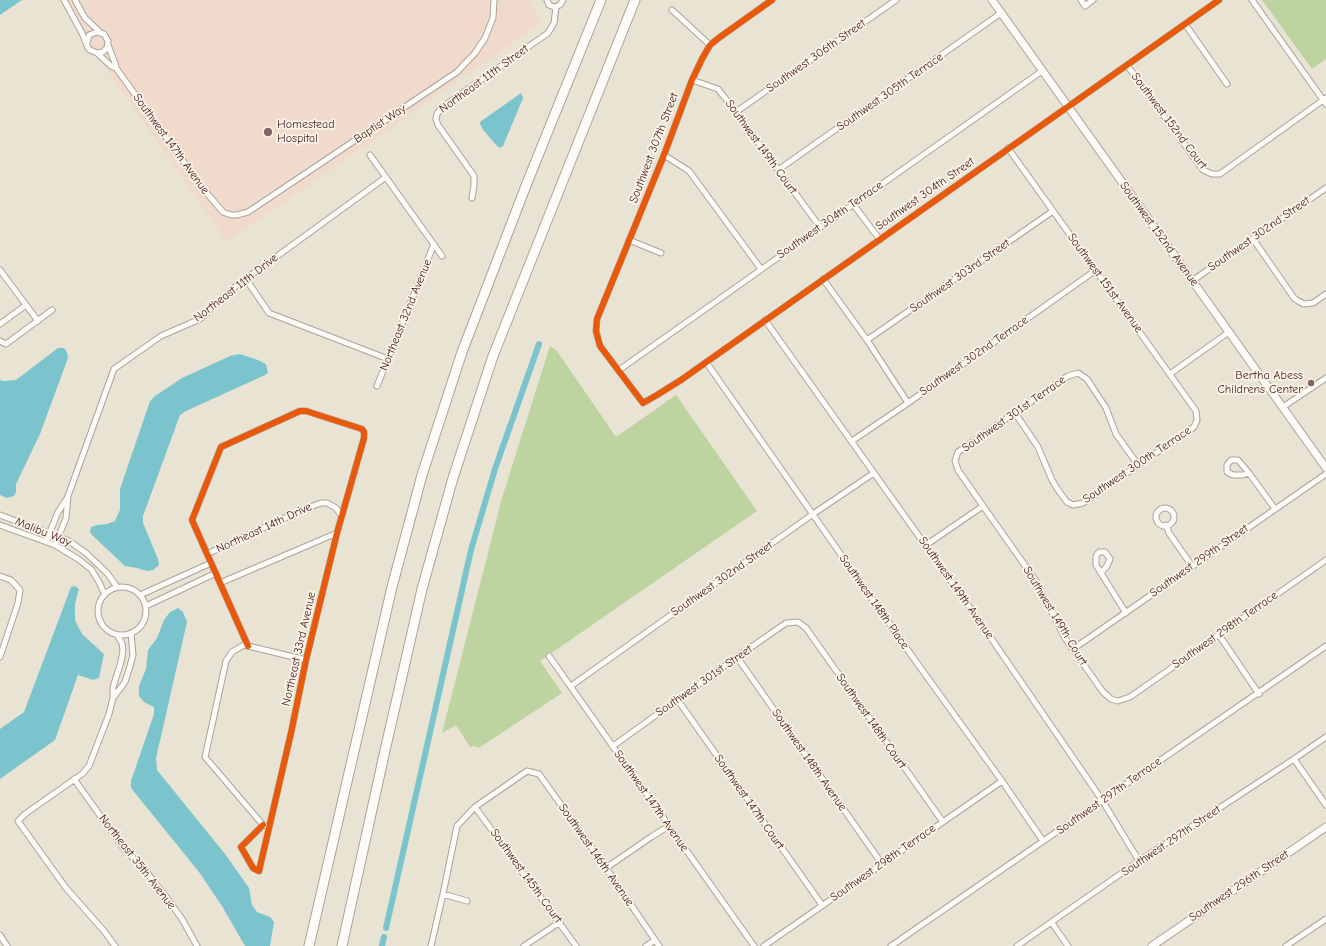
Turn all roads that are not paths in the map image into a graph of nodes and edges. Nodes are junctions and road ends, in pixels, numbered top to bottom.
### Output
1 (64, 0) edge
2 (75, 0) edge
3 (494, 0) edge
4 (547, 0) edge
5 (563, 0) edge
6 (602, 0) edge
7 (635, 0) edge
8 (772, 0) edge
9 (896, 0) edge
10 (992, 0) edge
11 (1081, 0) edge
12 (1093, 0) edge
13 (1219, 0) edge
14 (1252, 0) edge
15 (764, 2) edge
16 (556, 7) junction
17 (672, 10) dead end
18 (1001, 13) junction
19 (1185, 24) junction
20 (100, 32) junction
21 (87, 43) junction
22 (108, 45) junction
23 (710, 46) junction
24 (97, 54) junction
25 (1127, 65) junction
26 (116, 68) junction
27 (1042, 71) junction
28 (692, 80) junction
29 (1227, 84) dead end
30 (1325, 101) edge
31 (1068, 107) junction
32 (736, 112) junction
33 (1008, 148) junction
34 (370, 155) dead end
35 (664, 155) junction
36 (778, 170) junction
37 (386, 177) junction
38 (1326, 188) edge
39 (472, 198) dead end
40 (854, 204) junction
41 (1053, 211) junction
42 (231, 215) joint
43 (820, 228) junction
44 (1253, 239) junction
45 (629, 240) junction
46 (880, 240) junction
47 (434, 244) junction
48 (661, 253) dead end
49 (442, 256) dead end
50 (761, 269) junction
51 (0, 270) edge
52 (1096, 270) junction
53 (246, 279) junction
54 (823, 279) junction
55 (1192, 281) junction
56 (1326, 294) edge
57 (26, 305) junction
58 (52, 310) dead end
59 (765, 320) junction
60 (38, 321) junction
61 (0, 324) edge
62 (1229, 332) junction
63 (866, 340) junction
64 (0, 342) edge
65 (388, 359) junction
66 (706, 362) junction
67 (619, 370) junction
68 (1170, 374) junction
69 (1326, 378) edge
70 (377, 386) dead end
71 (908, 403) junction
72 (1283, 407) junction
73 (1015, 413) junction
74 (1197, 420) joint
75 (852, 441) junction
76 (955, 461) joint
77 (1138, 465) junction
78 (1326, 468) edge
79 (874, 473) junction
80 (1249, 473) dead end
81 (1326, 474) edge
82 (68, 496) junction
83 (983, 506) junction
84 (1275, 509) junction
85 (813, 514) junction
86 (0, 515) edge
87 (341, 515) junction
88 (0, 525) edge
89 (1166, 525) dead end
90 (50, 533) junction
91 (337, 533) junction
92 (59, 536) junction
93 (46, 542) junction
94 (55, 545) junction
95 (926, 545) junction
96 (207, 554) junction
97 (1326, 560) edge
98 (211, 564) junction
99 (1192, 566) junction
100 (216, 573) junction
101 (1101, 574) dead end
102 (0, 576) edge
103 (220, 583) junction
104 (117, 586) junction
105 (104, 593) junction
106 (140, 595) junction
107 (146, 606) junction
108 (1126, 613) junction
109 (798, 622) joint
110 (131, 633) junction
111 (117, 635) junction
112 (1219, 635) junction
113 (246, 645) junction
114 (1326, 646) edge
115 (1073, 649) junction
116 (549, 656) dead end
117 (0, 657) edge
118 (737, 657) junction
119 (306, 660) junction
120 (571, 686) junction
121 (1259, 694) junction
122 (113, 698) junction
123 (677, 699) junction
124 (1123, 700) joint
125 (1326, 737) edge
126 (612, 746) junction
127 (1294, 759) junction
128 (74, 779) junction
129 (1002, 781) junction
130 (1102, 800) junction
131 (1326, 805) edge
132 (475, 807) junction
133 (943, 822) junction
134 (263, 825) junction
135 (669, 826) junction
136 (269, 827) junction
137 (1326, 827) edge
138 (1043, 841) junction
139 (1139, 861) junction
140 (882, 864) junction
141 (606, 868) junction
142 (443, 894) junction
143 (467, 901) dead end
144 (822, 905) junction
145 (1326, 919) edge
146 (560, 922) junction
147 (1052, 922) junction
148 (0, 936) edge
149 (654, 940) junction
150 (2, 942) edge
151 (7, 946) edge
152 (115, 946) edge
153 (197, 946) edge
154 (309, 946) edge
155 (342, 946) edge
156 (431, 946) edge
157 (524, 946) edge
158 (576, 946) edge
159 (646, 946) edge
160 (659, 946) edge
161 (754, 946) edge
162 (764, 946) edge
163 (891, 946) edge
164 (1017, 946) edge
165 (1068, 946) edge
166 (1152, 946) edge
167 (1286, 946) edge

1 - 21 street
2 - 20 street
3 - 42 street, Baptist Way
4 - 16 street
5 - 16 street
6 - 154 highway
7 - 155 highway
8 - 15 street, Southwest 307th Street
9 - 32 street, Southwest 306th Street
10 - 18 street, Southwest 152nd Avenue
11 - 12 street
13 - 19 street, Southwest 304th Street
14 - 30 street
15 - 23 street, Southwest 307th Street
16 - 39 street, Northeast 11th Street
17 - 23 street
18 - 27 street, Southwest 152nd Avenue
18 - 36 street, Southwest 305th Terrace
19 - 25 street, Southwest 304th Street
19 - 29 street
20 - 21 street
20 - 22 street
21 - 24 street
22 - 24 street
22 - 26 street, Southwest 147th Avenue
23 - 28 street, Southwest 307th Street
24 - 26 street, Southwest 147th Avenue
25 - 30 street, Southwest 152nd Court
25 - 31 street, Southwest 304th Street
26 - 42 street, Southwest 147th Avenue
27 - 31 street, Southwest 152nd Avenue
27 - 40 street, Southwest 304th Terrace
28 - 32 street, Southwest 149th Court
28 - 35 street, Southwest 307th Street
31 - 33 street, Southwest 304th Street
31 - 55 street, Southwest 152nd Avenue
32 - 36 street, Southwest 149th Court
33 - 41 street, Southwest 151st Avenue
33 - 46 street, Southwest 304th Street
34 - 37 street, Northeast 32nd Avenue
35 - 45 street, Southwest 307th Street
35 - 50 street
36 - 43 street, Southwest 149th Court
37 - 47 street, Northeast 32nd Avenue
37 - 53 street, Northeast 11th Drive
38 - 44 street, Southwest 302nd Street
40 - 43 street, Southwest 304th Terrace
40 - 46 street
41 - 52 street, Southwest 151st Avenue
41 - 63 street, Southwest 303rd Street
43 - 50 street, Southwest 304th Terrace
44 - 55 street, Southwest 302nd Street
44 - 56 street
45 - 48 street
45 - 67 street, Southwest 307th Street
46 - 54 street, Southwest 304th Street
47 - 49 street, Northeast 32nd Avenue
47 - 65 street, Northeast 32nd Avenue
50 - 67 street, Southwest 304th Terrace
51 - 57 street
52 - 68 street, Southwest 151st Avenue
52 - 71 street, Southwest 302nd Terrace
53 - 65 street
53 - 82 street, Northeast 11th Drive
54 - 59 street, Southwest 304th Street
54 - 63 street
55 - 62 street, Southwest 152nd Avenue
57 - 60 street
57 - 61 street
58 - 60 street
59 - 66 street, Southwest 304th Street
59 - 75 street, Southwest 149th Avenue
60 - 64 street
62 - 68 street
62 - 72 street, Southwest 152nd Avenue
63 - 71 street
65 - 70 street, Northeast 32nd Avenue
66 - 67 street, Southwest 304th Street
66 - 85 street, Southwest 148th Place
68 - 74 street, Southwest 151st Avenue
69 - 72 street
71 - 75 street, Southwest 302nd Terrace
72 - 78 street, Southwest 152nd Avenue
73 - 76 street, Southwest 301st Terrace
73 - 77 street, Southwest 301st Terrace
73 - 77 street, Southwest 300th Terrace
74 - 77 street, Southwest 300th Terrace
75 - 79 street, Southwest 149th Avenue
76 - 83 street, Southwest 149th Court
79 - 85 street, Southwest 302nd Street
79 - 95 street, Southwest 149th Avenue
80 - 84 street
81 - 84 street, Southwest 299th Street
82 - 90 street, Northeast 11th Drive
82 - 92 street, Northeast 11th Drive
83 - 95 street
83 - 115 street, Southwest 149th Court
84 - 99 street, Southwest 299th Street
85 - 120 street, Southwest 302nd Street
85 - 129 street, Southwest 148th Place
86 - 90 street, Malibu Way
87 - 91 street, Northeast 33rd Avenue
87 - 96 street, Northeast 14th Drive
87 - 96 street, Northeast 33rd Avenue
88 - 93 street, Malibu Way
89 - 99 street
90 - 92 street, Malibu Way
90 - 93 street, Northeast 11th Drive
91 - 103 street
91 - 119 street, Northeast 33rd Avenue
92 - 94 street, Northeast 11th Drive
92 - 104 street, Malibu Way
93 - 94 street, Malibu Way
94 - 105 street, Malibu Way
95 - 130 street, Southwest 149th Avenue
96 - 98 street
97 - 112 street, Southwest 298th Terrace
98 - 100 street
98 - 106 street, Northeast 14th Drive
99 - 108 street, Southwest 299th Street
100 - 103 street
100 - 107 street, Northeast 14th Drive
101 - 108 street
102 - 117 street
103 - 113 street
104 - 105 street
104 - 106 street
105 - 111 street
106 - 107 street
107 - 110 street
108 - 115 street, Southwest 299th Street
109 - 118 street, Southwest 301st Street
109 - 133 street, Southwest 148th Court
110 - 111 street
110 - 122 street
111 - 122 street
112 - 121 street
112 - 124 street, Southwest 298th Terrace
113 - 119 street
113 - 134 street
114 - 121 street, Southwest 297th Terrace
115 - 124 street, Southwest 149th Court
116 - 120 street, Southwest 147th Avenue
118 - 123 street, Southwest 301st Street
118 - 140 street, Southwest 148th Avenue
119 - 136 street, Northeast 33rd Avenue
120 - 126 street, Southwest 147th Avenue
121 - 130 street, Southwest 297th Terrace
122 - 128 street
123 - 126 street, Southwest 301st Street
123 - 144 street, Southwest 147th Court
125 - 127 street, Southwest 297th Street
126 - 135 street, Southwest 147th Avenue
127 - 131 street
127 - 139 street, Southwest 297th Street
128 - 152 street
128 - 153 street, Northeast 35th Avenue
129 - 133 street, Southwest 298th Terrace
129 - 138 street, Southwest 148th Place
130 - 138 street, Southwest 297th Terrace
130 - 139 street, Southwest 149th Avenue
132 - 141 street, Southwest 146th Avenue
132 - 142 street
132 - 146 street, Southwest 145th Court
133 - 140 street, Southwest 298th Terrace
134 - 136 street
134 - 136 street, Northeast 33rd Avenue
135 - 141 street
135 - 161 street, Southwest 147th Avenue
137 - 166 street, Southwest 296th Street
138 - 163 street, Southwest 297th Terrace
139 - 147 street, Southwest 297th Street
140 - 144 street, Southwest 298th Terrace
141 - 149 street, Southwest 146th Avenue
142 - 143 street
142 - 156 street
144 - 162 street, Southwest 298th Terrace
145 - 167 street
146 - 157 street
146 - 158 street, Southwest 145th Court
147 - 164 street, Southwest 297th Street
147 - 165 street
148 - 150 street
149 - 159 street
149 - 160 street, Southwest 146th Avenue
150 - 151 street

